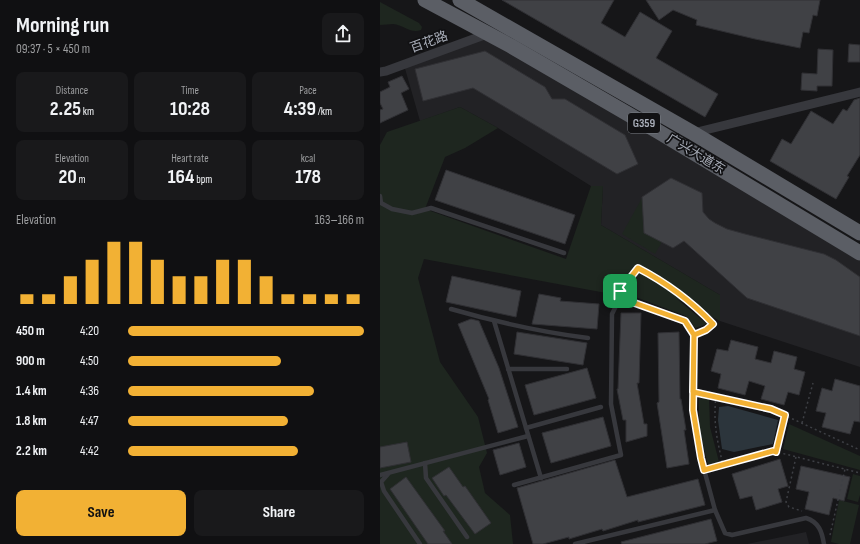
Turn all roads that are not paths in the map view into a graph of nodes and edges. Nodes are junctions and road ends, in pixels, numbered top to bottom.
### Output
1 (425, 0) edge
2 (460, 0) edge
3 (487, 34) junction
4 (380, 72) edge
5 (860, 92) edge
6 (693, 133) junction
7 (380, 196) edge
8 (860, 233) edge
9 (564, 253) dead end
10 (860, 253) edge
11 (451, 309) dead end
12 (494, 321) junction
13 (588, 338) dead end
14 (508, 369) junction
15 (567, 369) dead end
16 (600, 407) dead end
17 (526, 428) junction
18 (528, 436) junction
19 (425, 463) junction
20 (388, 474) junction
21 (380, 475) edge
22 (541, 478) junction
23 (514, 485) dead end
24 (715, 510) junction
25 (467, 537) dead end
26 (420, 544) edge
27 (575, 544) edge
28 (824, 544) edge

1 - 3 highway, 广兴大道东 / G359
2 - 6 highway, 广兴大道东 / G359
3 - 4 street, 百花路
3 - 10 highway, 广兴大道东 / G359
5 - 6 street
6 - 8 highway, 广兴大道东 / G359
7 - 9 lane
11 - 12 lane
12 - 13 lane
12 - 14 lane
14 - 15 lane
14 - 17 lane
16 - 17 lane
17 - 18 lane
18 - 19 lane
18 - 22 lane
19 - 20 lane
19 - 25 lane
20 - 21 lane
20 - 26 lane
22 - 23 lane
22 - 24 lane
24 - 27 lane
24 - 28 lane

